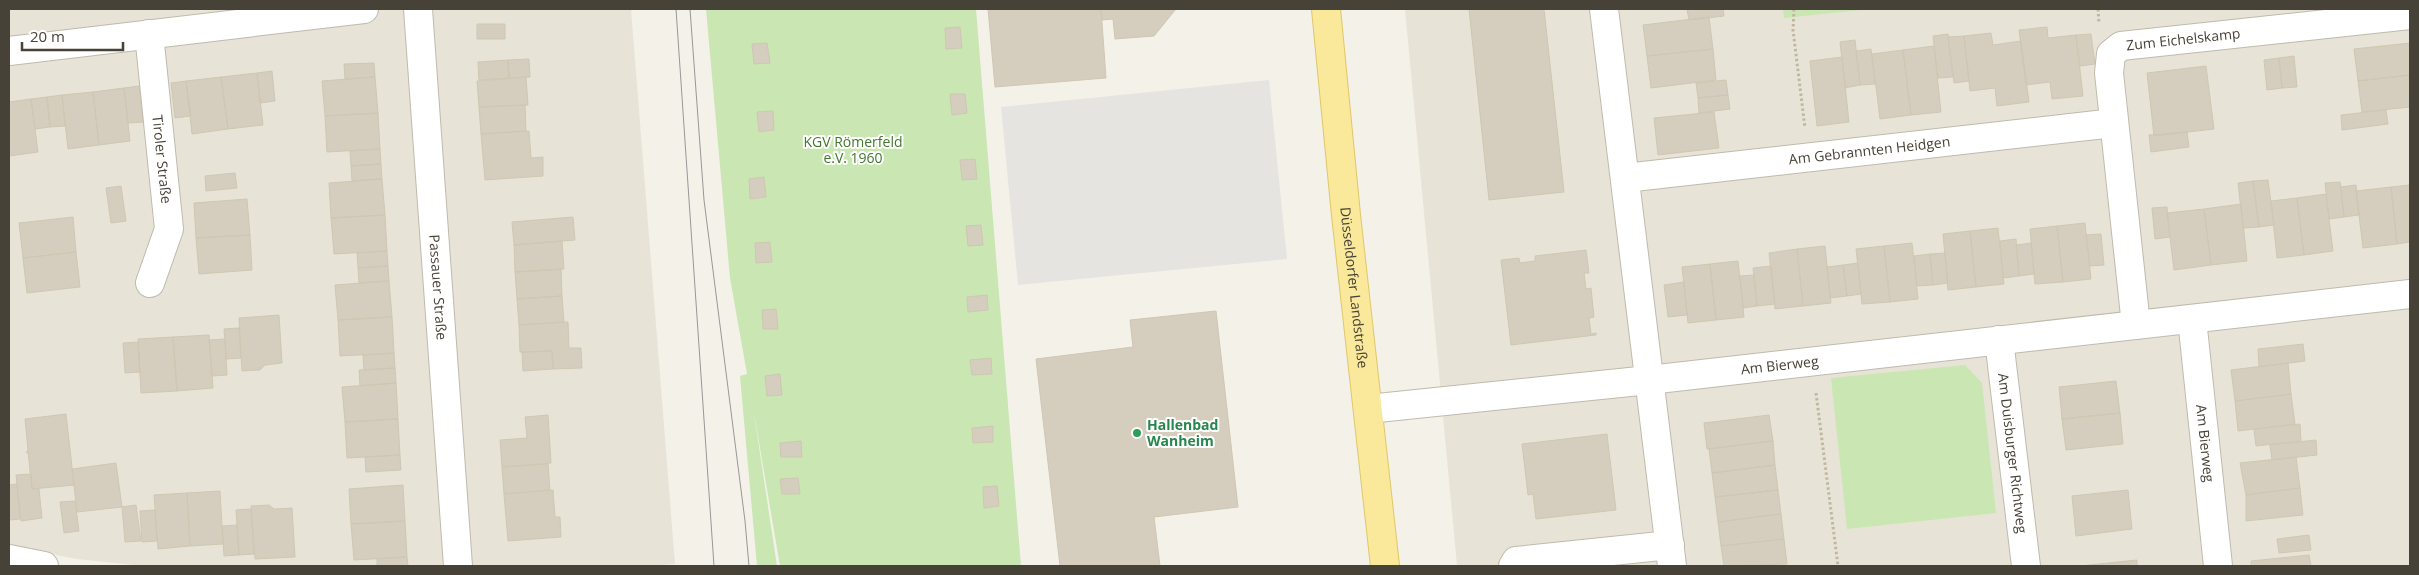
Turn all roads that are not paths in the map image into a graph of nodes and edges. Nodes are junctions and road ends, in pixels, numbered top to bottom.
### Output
1 (364, 9) edge
2 (418, 9) edge
3 (1326, 9) edge
4 (1604, 9) edge
5 (2410, 15) edge
6 (149, 34) junction
7 (9, 51) edge
8 (2114, 123) junction
9 (1625, 178) junction
10 (150, 283) dead end
11 (2410, 294) edge
12 (2192, 319) junction
13 (2136, 325) junction
14 (1999, 340) junction
15 (1649, 380) junction
16 (1368, 408) junction
17 (1671, 556) edge
18 (9, 559) edge
19 (44, 566) edge
20 (458, 566) edge
21 (1385, 566) edge
22 (1513, 566) edge
23 (2026, 566) edge
24 (2218, 566) edge

1 - 6 street
2 - 20 street, Passauer Straße
3 - 16 main road, Düsseldorfer Landstraße
4 - 9 street
5 - 8 street, Zum Eichelskamp
6 - 7 street
6 - 10 street, Tiroler Straße
8 - 9 street, Am Gebrannten Heidgen
8 - 13 street, Zum Eichelskamp
9 - 15 street
11 - 12 street, Am Bierweg
12 - 13 street, Am Bierweg
12 - 24 street, Am Bierweg
13 - 14 street, Am Bierweg
14 - 15 street, Am Bierweg
14 - 23 street, Am Duisburger Richtweg
15 - 16 street, Am Bierweg
15 - 17 street
16 - 21 main road, Düsseldorfer Landstraße
17 - 22 street
18 - 19 street

